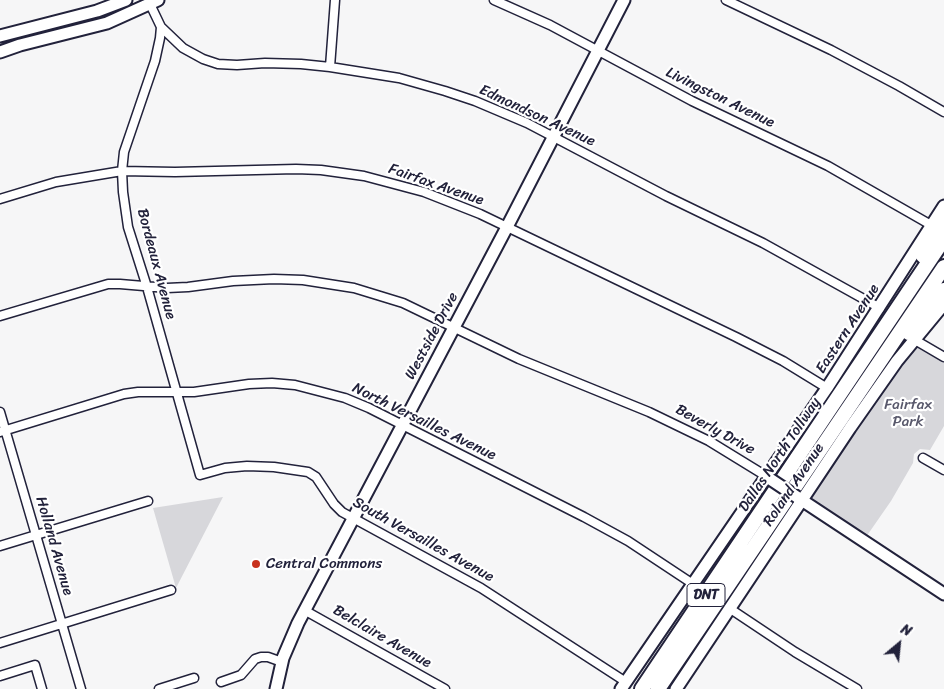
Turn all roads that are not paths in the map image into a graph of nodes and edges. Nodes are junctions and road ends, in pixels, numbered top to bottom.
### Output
1 (126, 0) edge
2 (336, 0) edge
3 (494, 0) edge
4 (624, 0) edge
5 (726, 0) edge
6 (150, 1) edge
7 (161, 27) junction
8 (0, 36) edge
9 (0, 52) edge
10 (597, 52) junction
11 (330, 67) junction
12 (944, 112) edge
13 (554, 137) junction
14 (122, 171) junction
15 (0, 199) edge
16 (944, 206) edge
17 (938, 223) edge
18 (507, 227) junction
19 (944, 239) edge
20 (944, 268) edge
21 (148, 287) junction
22 (944, 290) edge
23 (944, 304) edge
24 (880, 308) junction
25 (0, 316) edge
26 (887, 323) junction
27 (453, 326) junction
28 (915, 340) junction
29 (944, 357) edge
30 (871, 376) junction
31 (828, 388) junction
32 (177, 392) junction
33 (0, 412) edge
34 (402, 425) junction
35 (3, 431) edge
36 (923, 458) dead end
37 (944, 470) edge
38 (200, 475) joint
39 (768, 478) junction
40 (800, 499) junction
41 (148, 501) dead end
42 (353, 518) junction
43 (37, 535) junction
44 (0, 546) edge
45 (693, 584) junction
46 (171, 590) dead end
47 (944, 594) edge
48 (729, 608) junction
49 (304, 610) junction
50 (62, 624) junction
51 (0, 643) edge
52 (282, 662) junction
53 (0, 676) edge
54 (194, 678) dead end
55 (221, 682) dead end
56 (623, 685) edge
57 (42, 689) edge
58 (81, 689) edge
59 (159, 689) edge
60 (276, 689) edge
61 (445, 689) edge
62 (642, 689) edge
63 (658, 689) edge
64 (676, 689) edge
65 (857, 689) edge

1 - 8 street
2 - 11 street
3 - 10 street, Livingston Avenue
4 - 10 street, Westside Drive
5 - 12 street
6 - 7 street
6 - 9 street
7 - 11 street, Edmondson Avenue
7 - 14 street, Bordeaux Avenue
10 - 13 street, Westside Drive
10 - 17 street, Livingston Avenue
11 - 13 street, Edmondson Avenue
13 - 18 street, Westside Drive
13 - 24 street, Edmondson Avenue
14 - 15 street, Fairfax Avenue
14 - 18 street, Fairfax Avenue
14 - 21 street, Bordeaux Avenue
16 - 17 street, Eastern Avenue
17 - 24 street, Eastern Avenue
17 - 26 highway
18 - 27 street, Westside Drive
18 - 31 street, Fairfax Avenue
19 - 26 highway, Dallas North Tollway / DNT
20 - 30 highway, Dallas North Tollway / DNT
21 - 25 street, Beverly Drive
21 - 27 street, Beverly Drive
21 - 32 street, Bordeaux Avenue
22 - 30 highway
23 - 28 street, Roland Avenue
24 - 31 street, Eastern Avenue
26 - 62 highway, Dallas North Tollway / DNT
27 - 34 street, Westside Drive
27 - 39 street, Beverly Drive
28 - 29 street
28 - 40 street, Roland Avenue
30 - 63 highway, Dallas North Tollway / DNT
31 - 39 street, Eastern Avenue
32 - 34 street, North Versailles Avenue
32 - 35 street, North Versailles Avenue
32 - 38 street, Bordeaux Avenue
33 - 35 street, Holland Avenue
34 - 42 street, Westside Drive
34 - 45 street, North Versailles Avenue
35 - 43 street, Holland Avenue
36 - 37 street
38 - 42 street, South Versailles Avenue
39 - 40 street, Beverly Drive, bridge
39 - 45 street, Eastern Avenue
40 - 47 street, Beverly Drive
40 - 48 street, Roland Avenue
41 - 43 street
42 - 49 street, Westside Drive
42 - 56 street, South Versailles Avenue
43 - 44 street
43 - 50 street, Holland Avenue
45 - 56 street, Eastern Avenue
46 - 50 street
48 - 64 street, Roland Avenue
48 - 65 street
49 - 52 street, Westside Drive
49 - 61 street, Belclaire Avenue
50 - 51 street
50 - 58 street, Holland Avenue
52 - 55 street
52 - 60 street, Westside Drive
53 - 57 street
54 - 59 street

